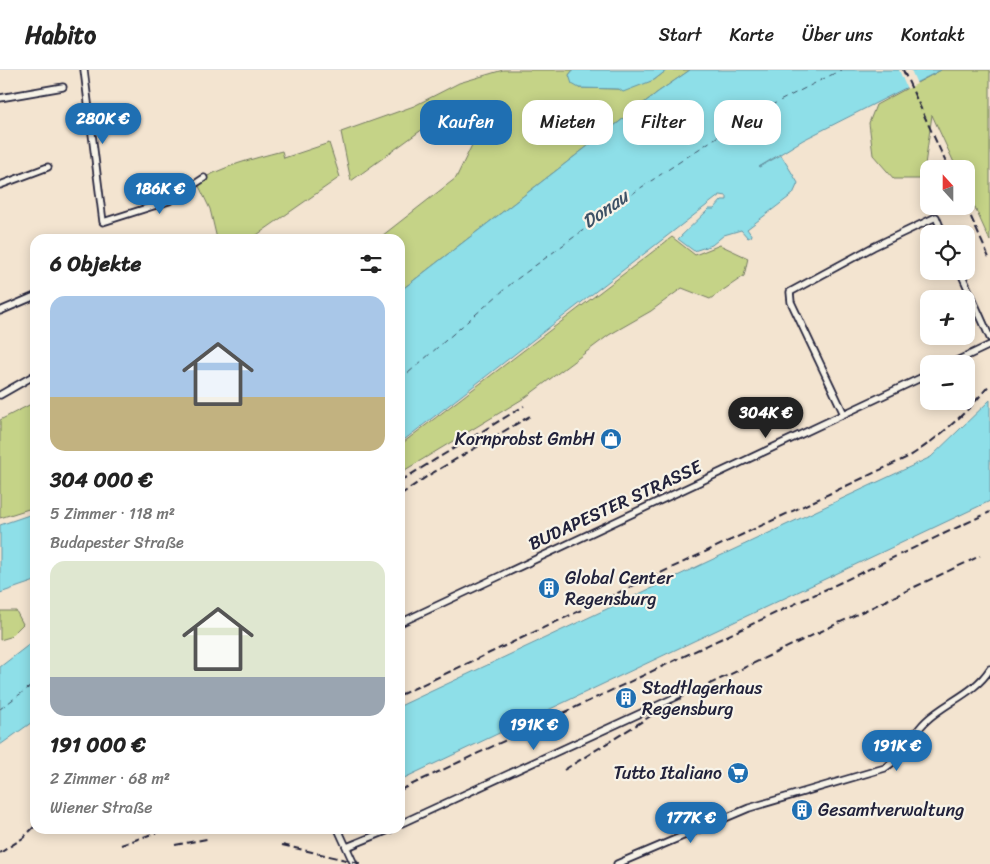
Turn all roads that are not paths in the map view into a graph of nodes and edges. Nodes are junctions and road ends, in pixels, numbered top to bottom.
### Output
1 (84, 70) edge
2 (63, 87) dead end
3 (0, 98) edge
4 (48, 167) dead end
5 (204, 178) dead end
6 (0, 185) edge
7 (939, 225) edge
8 (964, 280) edge
9 (30, 298) edge
10 (0, 311) edge
11 (990, 338) edge
12 (990, 345) edge
13 (970, 355) edge
14 (30, 378) edge
15 (920, 378) edge
16 (0, 395) edge
17 (844, 414) junction
18 (405, 621) edge
19 (990, 669) edge
20 (678, 696) dead end
21 (405, 822) edge
22 (340, 834) edge
23 (379, 834) edge
24 (347, 847) junction
25 (354, 864) edge
26 (617, 864) edge

1 - 5 street
2 - 3 street
4 - 6 street
7 - 17 street
8 - 11 street
9 - 10 street
12 - 13 street
14 - 16 street
15 - 17 street, BUDAPESTER STRASSE
17 - 18 street, BUDAPESTER STRASSE
19 - 26 street
20 - 21 street
22 - 24 street
23 - 24 street
24 - 25 street

